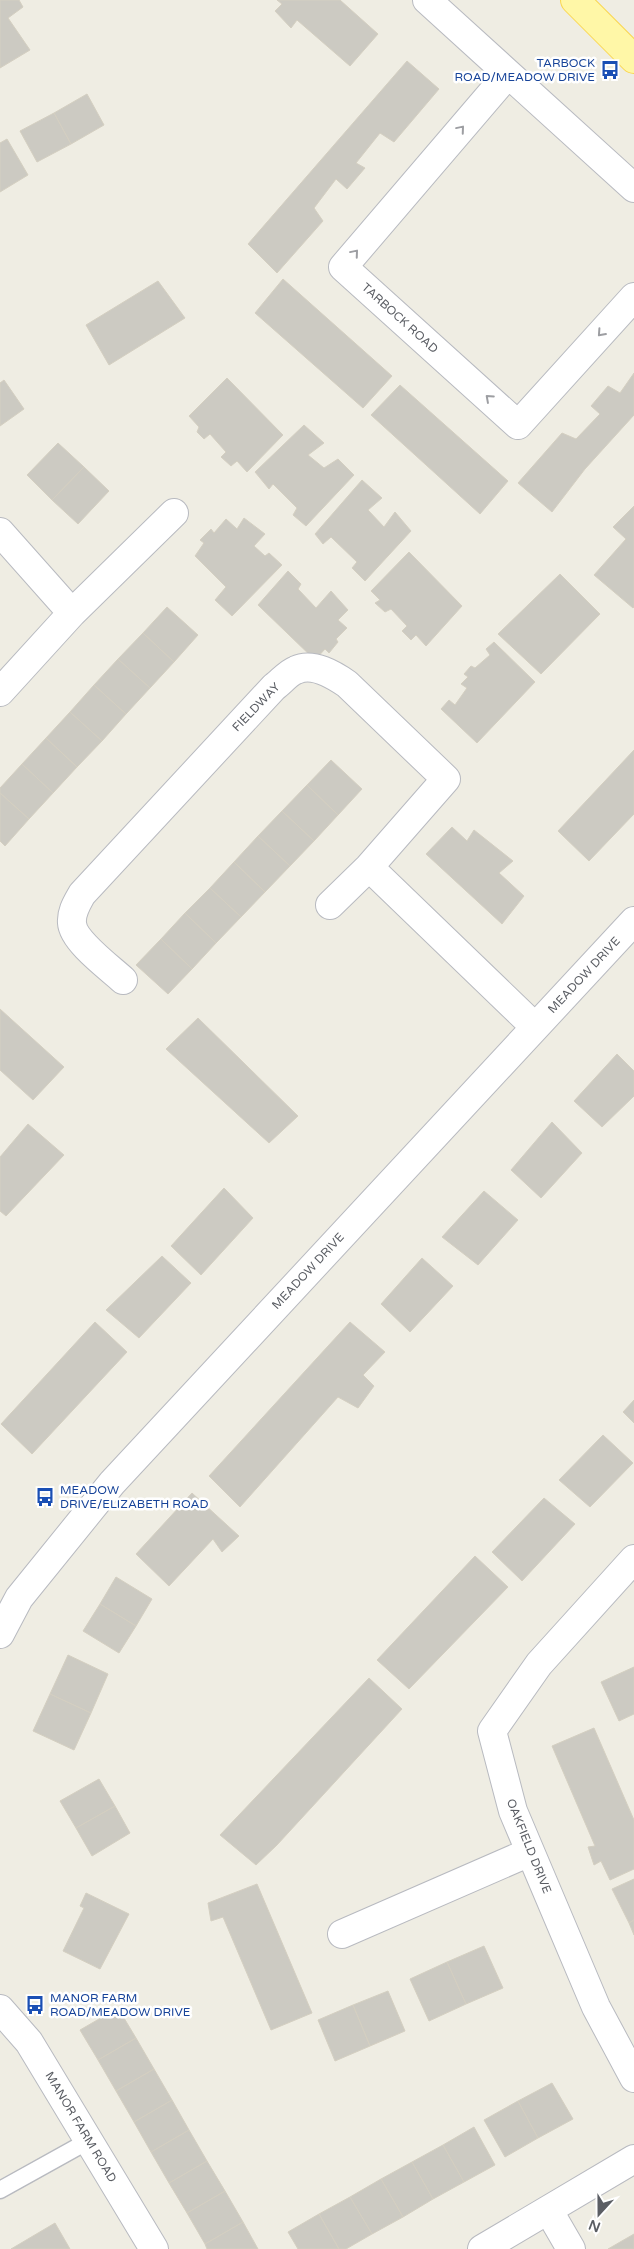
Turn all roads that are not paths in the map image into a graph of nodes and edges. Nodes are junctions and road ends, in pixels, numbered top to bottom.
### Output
1 (427, 0) edge
2 (575, 0) edge
3 (634, 59) edge
4 (508, 74) junction
5 (634, 188) edge
6 (634, 297) edge
7 (174, 513) dead end
8 (0, 532) edge
9 (72, 613) junction
10 (0, 692) edge
11 (368, 867) junction
12 (330, 905) dead end
13 (634, 921) edge
14 (123, 980) dead end
15 (535, 1028) junction
16 (634, 1559) edge
17 (10, 1593) edge
18 (0, 1634) edge
19 (530, 1852) junction
20 (342, 1934) dead end
21 (0, 2010) edge
22 (634, 2078) edge
23 (90, 2140) junction
24 (634, 2159) edge
25 (2, 2184) edge
26 (549, 2211) junction
27 (154, 2249) edge
28 (482, 2249) edge
29 (571, 2249) edge

1 - 4 street
2 - 3 main road
4 - 5 street
6 -> 4 street, TARBOCK ROAD
7 - 9 street
8 - 9 street
9 - 10 street
11 - 12 street, FIELDWAY
11 - 14 street, FIELDWAY
11 - 15 street
13 - 15 street, MEADOW DRIVE
15 - 17 street, MEADOW DRIVE
16 - 19 street, OAKFIELD DRIVE
17 - 18 street, MEADOW DRIVE
19 - 20 street
19 - 22 street, OAKFIELD DRIVE
21 - 23 street, MANOR FARM ROAD
23 - 25 lane
23 - 27 street, MANOR FARM ROAD
24 - 26 street
26 - 28 street
26 - 29 street

